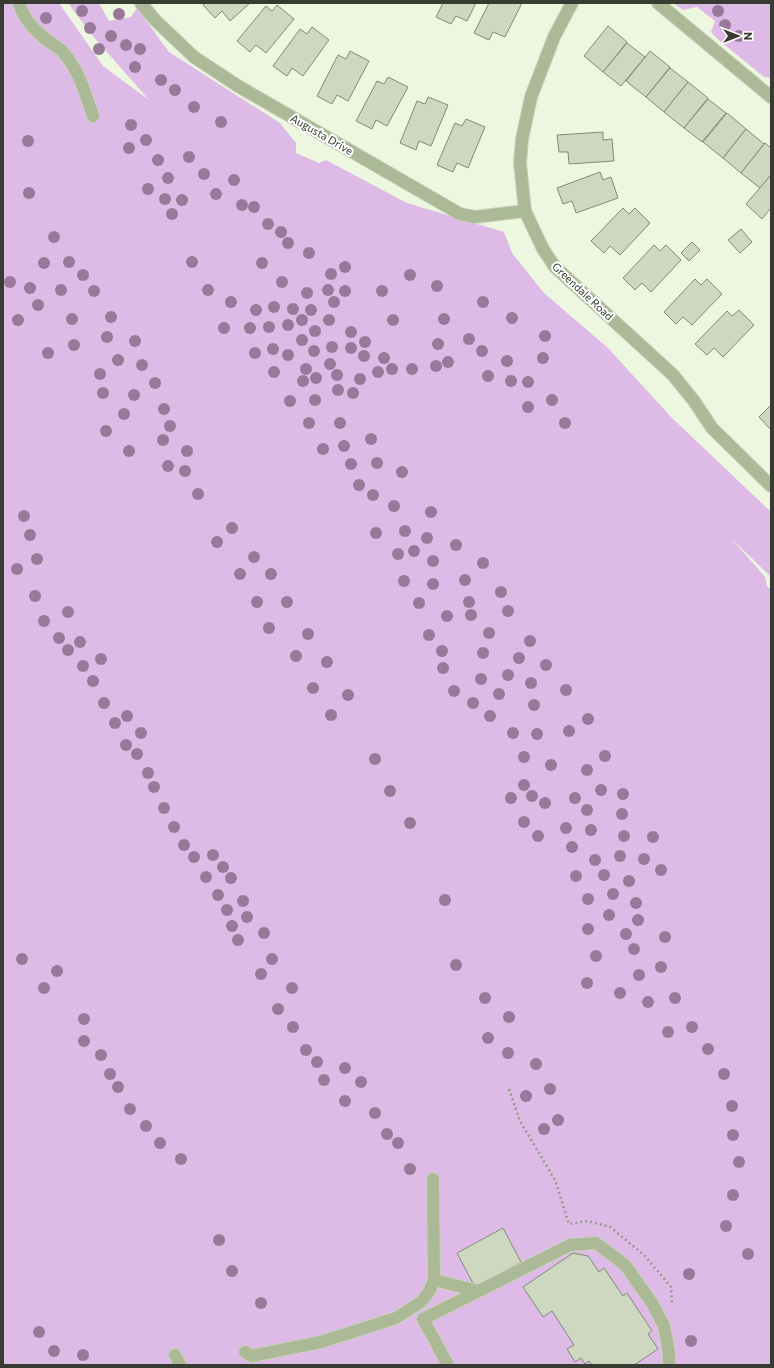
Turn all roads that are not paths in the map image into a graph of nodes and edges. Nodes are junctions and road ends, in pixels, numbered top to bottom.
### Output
1 (19, 3) edge
2 (141, 3) edge
3 (572, 3) edge
4 (658, 3) edge
5 (771, 97) edge
6 (93, 116) dead end
7 (525, 210) junction
8 (771, 486) edge
9 (433, 1179) dead end
10 (434, 1280) junction
11 (478, 1291) junction
12 (245, 1352) dead end
13 (448, 1365) edge
14 (669, 1365) edge

1 - 6 street
2 - 7 street, Augusta Drive
3 - 7 street, Greendale Road
4 - 5 street
7 - 8 street, Greendale Road
9 - 10 street
10 - 11 street
10 - 12 street
11 - 13 street
11 - 14 street

